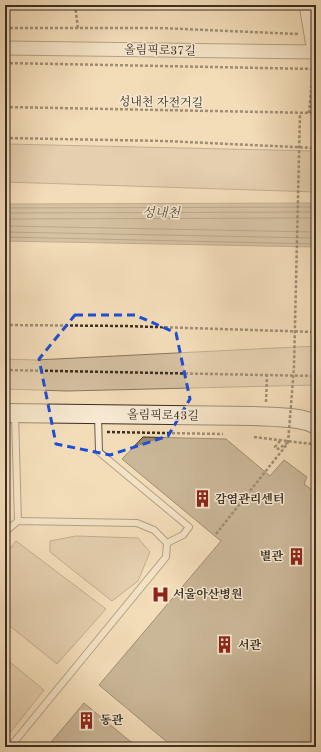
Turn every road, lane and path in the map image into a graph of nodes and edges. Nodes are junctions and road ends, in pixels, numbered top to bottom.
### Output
1 (75, 5) edge
2 (306, 5) edge
3 (5, 28) edge
4 (78, 28) junction
5 (311, 35) junction
6 (5, 48) edge
7 (315, 52) edge
8 (5, 63) edge
9 (315, 69) edge
10 (5, 107) edge
11 (300, 114) junction
12 (308, 114) junction
13 (316, 114) edge
14 (5, 138) edge
15 (316, 148) edge
16 (5, 325) edge
17 (316, 332) edge
18 (5, 370) edge
19 (267, 375) junction
20 (293, 376) junction
21 (316, 376) edge
22 (265, 408) dead end
23 (10, 413) edge
24 (98, 415) junction
25 (314, 426) edge
26 (105, 432) dead end
27 (223, 434) dead end
28 (254, 437) dead end
29 (281, 440) junction
30 (288, 443) junction
31 (316, 449) edge
32 (18, 521) junction
33 (5, 532) edge
34 (216, 534) dead end
35 (167, 543) junction
36 (10, 747) edge

1 - 4 path
2 - 5 street
3 - 4 path
4 - 5 path
5 - 7 street
6 - 7 street, 올림픽로37길
8 - 9 path
9 - 12 path
10 - 11 path, 성내천 자전거길
11 - 12 path, 성내천 자전거길
11 - 20 path, bridge
12 - 13 path, 성내천 자전거길
14 - 15 path
16 - 17 path
18 - 19 path
19 - 20 path
19 - 22 path
20 - 21 path
20 - 30 path, bridge
23 - 24 street, 올림픽로43길
23 - 32 lane
24 - 25 street, 올림픽로43길
24 - 35 lane
26 - 27 path
28 - 29 path
29 - 30 path
29 - 31 path
30 - 34 path
32 - 33 lane
32 - 35 lane
35 - 36 lane

